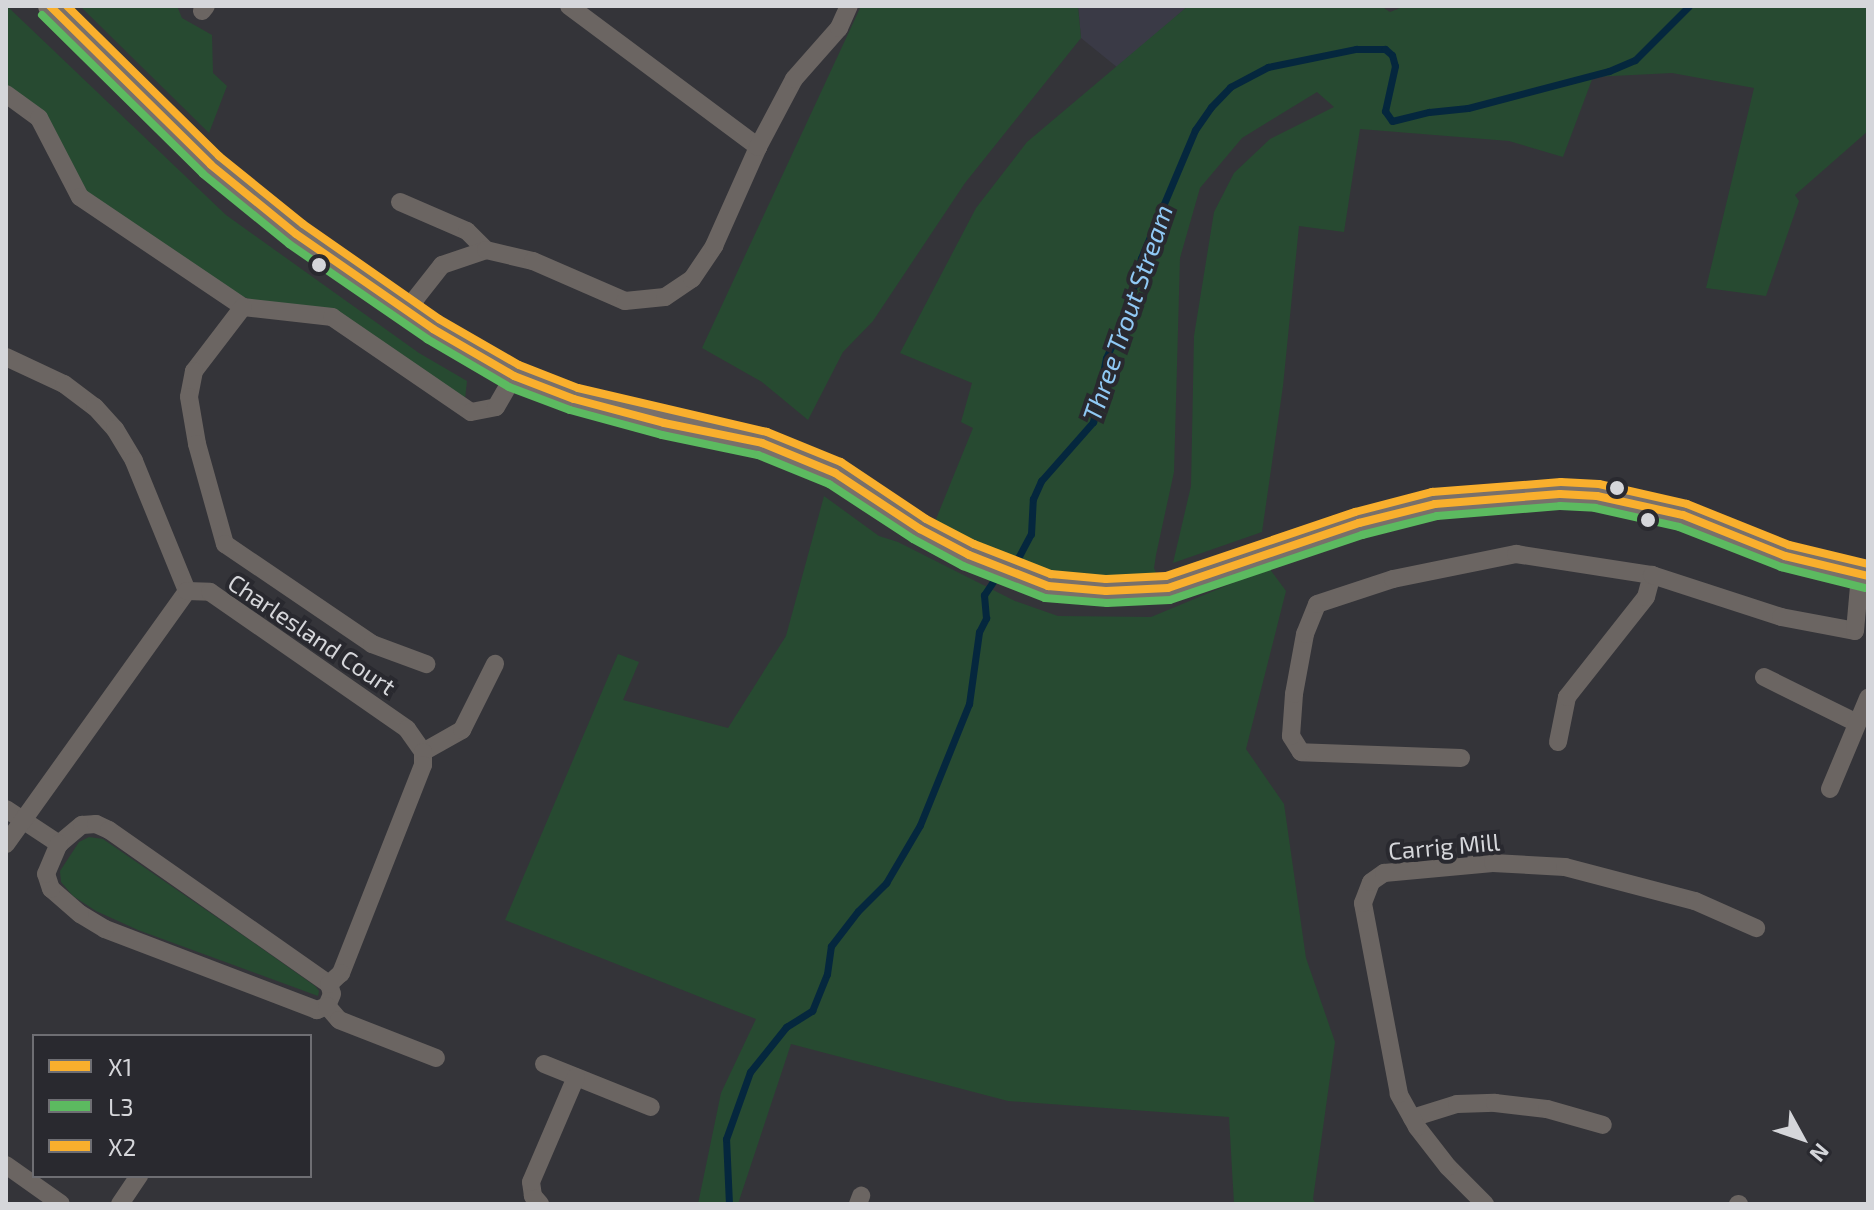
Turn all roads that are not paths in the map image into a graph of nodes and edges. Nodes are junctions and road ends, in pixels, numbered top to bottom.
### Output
1 (50, 6) edge
2 (569, 6) edge
3 (849, 6) edge
4 (6, 94) edge
5 (758, 147) junction
6 (400, 202) dead end
7 (486, 250) junction
8 (243, 307) junction
9 (410, 313) junction
10 (6, 357) edge
11 (514, 376) junction
12 (1652, 575) junction
13 (1864, 576) edge
14 (187, 591) junction
15 (1861, 633) edge
16 (426, 664) dead end
17 (495, 664) dead end
18 (1764, 677) dead end
19 (1868, 698) edge
20 (1857, 723) junction
21 (1558, 742) dead end
22 (423, 752) junction
23 (1461, 758) dead end
24 (1830, 789) dead end
25 (6, 809) edge
26 (23, 821) junction
27 (6, 844) edge
28 (59, 844) junction
29 (1756, 928) dead end
30 (329, 984) junction
31 (327, 1006) junction
32 (436, 1058) dead end
33 (544, 1064) dead end
34 (576, 1077) junction
35 (651, 1107) dead end
36 (1412, 1118) junction
37 (1603, 1125) dead end
38 (6, 1165) edge
39 (138, 1178) edge
40 (61, 1204) edge
41 (120, 1204) edge
42 (540, 1204) edge
43 (1485, 1204) edge

1 - 9 main road
2 - 5 street
3 - 5 street
4 - 8 street
5 - 7 street
6 - 7 street
7 - 9 street
8 - 11 street
8 - 16 street
9 - 11 main road
10 - 14 street
11 - 13 main road
12 - 15 street
12 - 21 street
12 - 23 street
13 - 15 street
14 - 22 street, Charlesland Court
14 - 26 street, Charlesland Court
17 - 22 street
18 - 20 street
19 - 20 street
20 - 24 street
22 - 30 street
25 - 26 street
26 - 27 street, Charlesland Court
26 - 28 street
28 - 30 street
28 - 31 street
29 - 36 street, Carrig Mill
30 - 31 street
31 - 32 street
33 - 34 street
34 - 35 street
34 - 42 street
36 - 37 street
36 - 43 street, Carrig Mill
38 - 40 street
39 - 41 street

